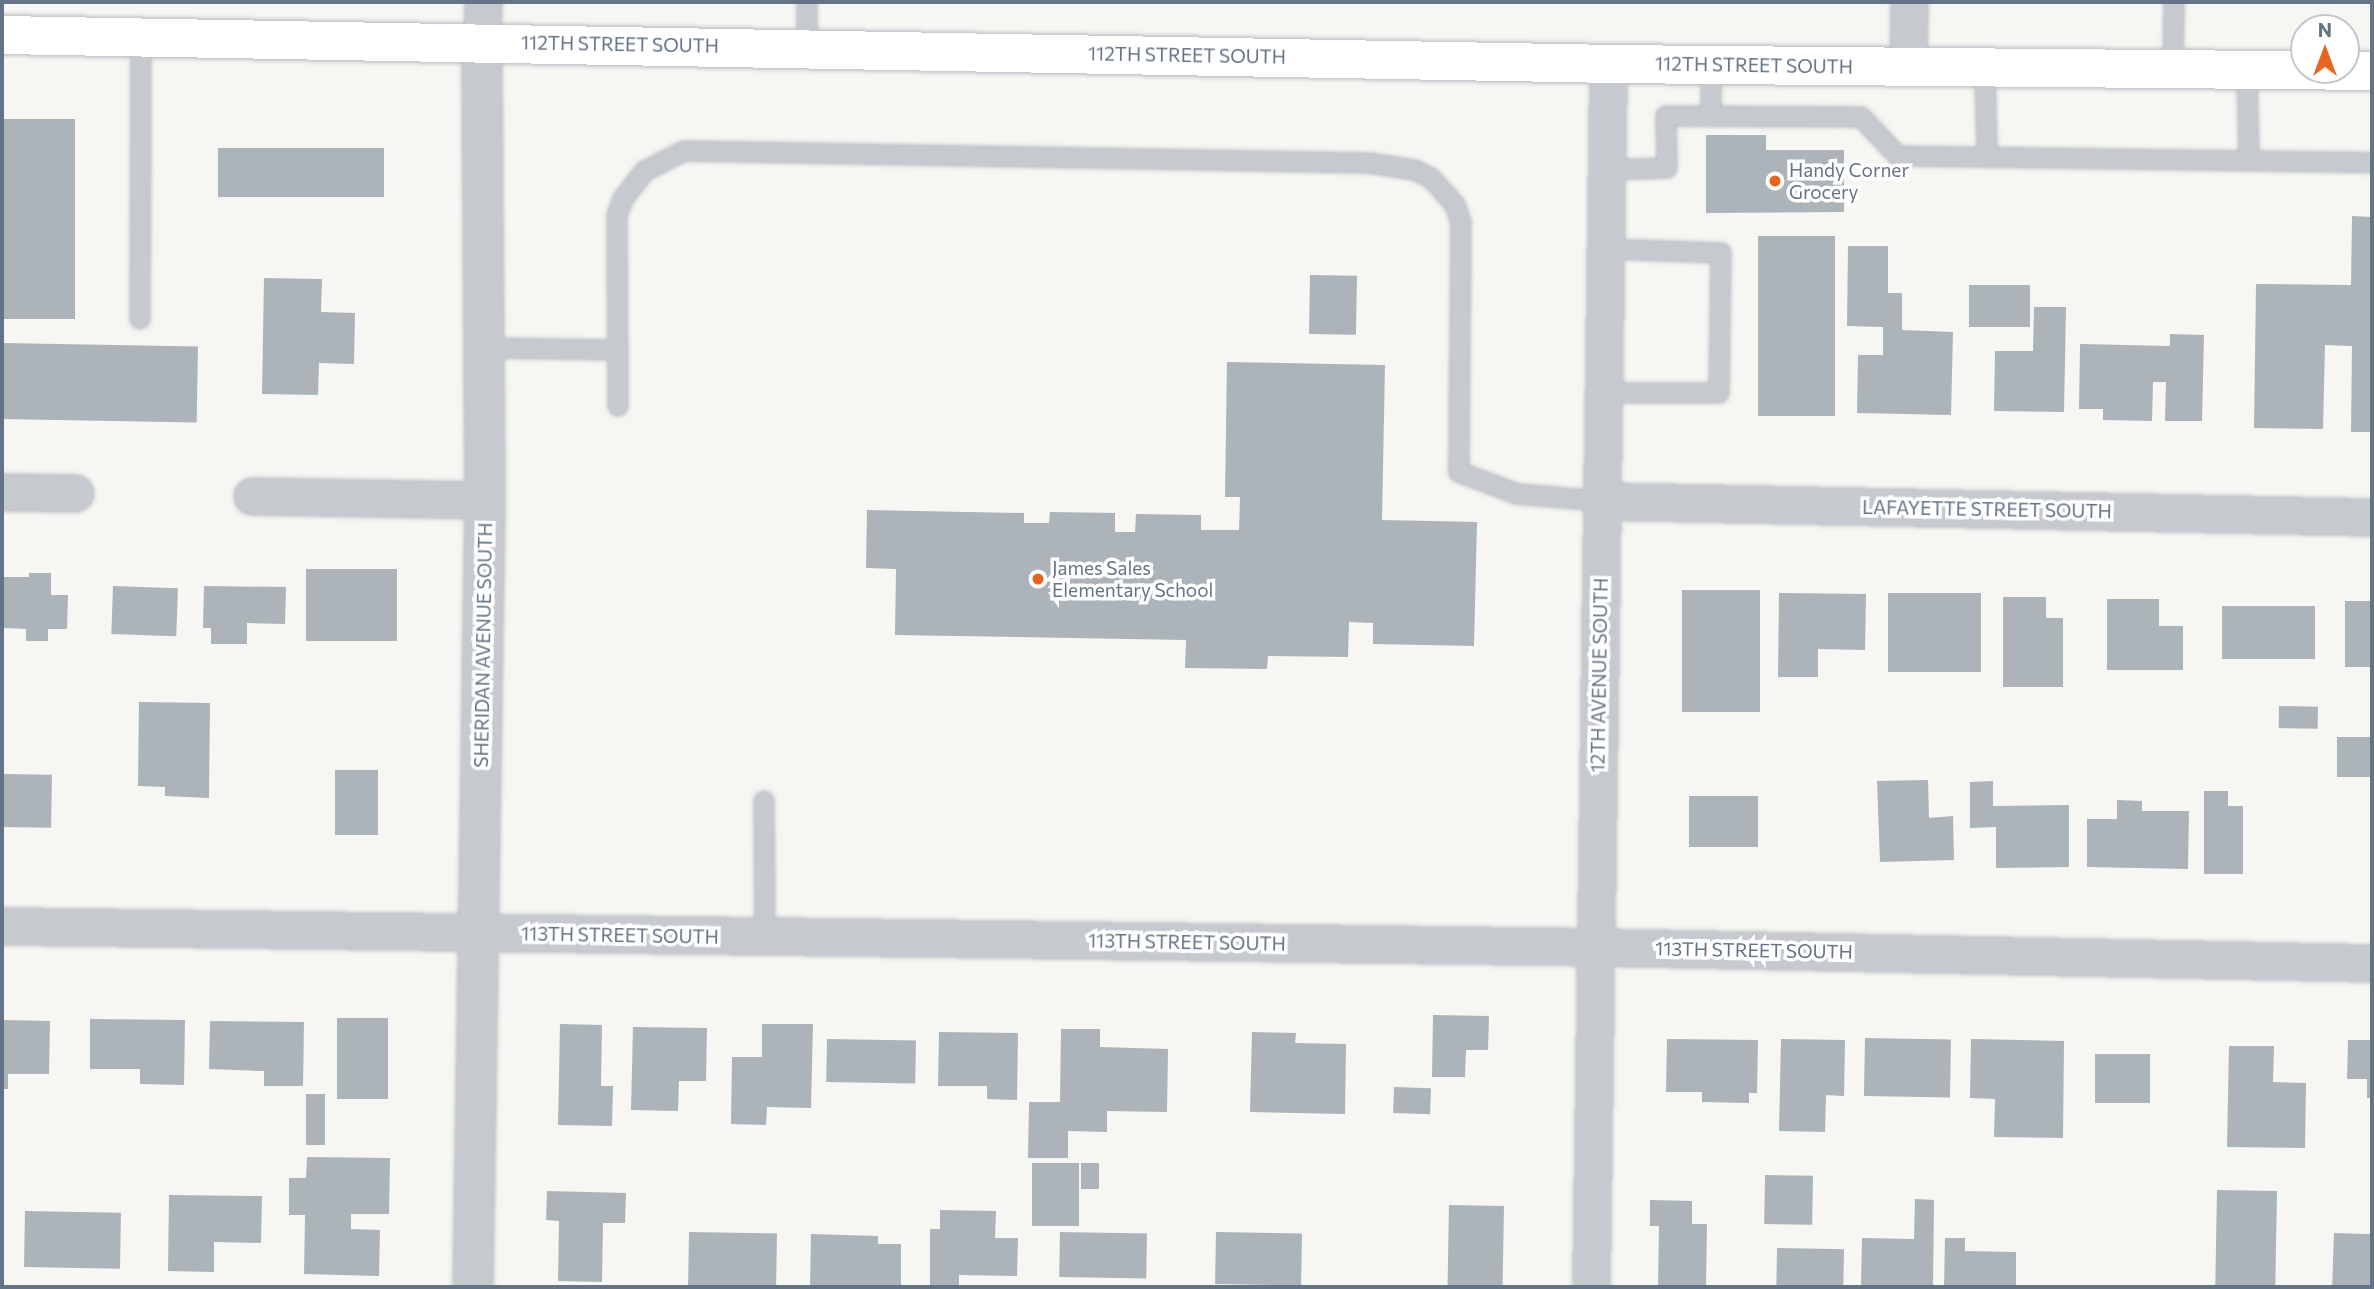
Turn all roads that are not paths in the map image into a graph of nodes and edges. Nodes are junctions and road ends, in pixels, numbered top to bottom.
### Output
1 (483, 2) edge
2 (807, 2) edge
3 (1909, 2) edge
4 (2174, 2) edge
5 (2, 35) edge
6 (141, 37) junction
7 (482, 42) junction
8 (807, 48) junction
9 (1608, 64) junction
10 (1711, 65) junction
11 (1908, 67) junction
12 (1984, 67) junction
13 (2173, 69) junction
14 (2247, 70) junction
15 (2372, 71) edge
16 (1711, 116) junction
17 (1987, 157) junction
18 (2249, 161) junction
19 (2372, 163) edge
20 (1607, 170) junction
21 (1606, 249) junction
22 (140, 319) dead end
23 (484, 348) junction
24 (618, 350) junction
25 (1604, 393) junction
26 (618, 406) dead end
27 (2, 492) edge
28 (75, 493) dead end
29 (252, 496) dead end
30 (485, 500) junction
31 (1602, 501) junction
32 (2372, 517) edge
33 (764, 801) dead end
34 (2, 926) edge
35 (478, 932) junction
36 (765, 937) junction
37 (1596, 947) junction
38 (2372, 964) edge
39 (472, 1287) edge
40 (1591, 1287) edge

1 - 7 street, SHERIDAN AVENUE SOUTH
2 - 8 lane
3 - 11 street
4 - 13 lane
5 - 6 main road, 112TH STREET SOUTH
6 - 7 main road, 112TH STREET SOUTH
6 - 22 lane
7 - 8 main road, 112TH STREET SOUTH
7 - 23 street, SHERIDAN AVENUE SOUTH
8 - 9 main road, 112TH STREET SOUTH
9 - 10 main road, 112TH STREET SOUTH
9 - 20 street, 12TH AVENUE SOUTH
10 - 11 main road, 112TH STREET SOUTH
10 - 16 lane
11 - 12 main road, 112TH STREET SOUTH
12 - 13 main road, 112TH STREET SOUTH
12 - 17 lane
13 - 14 main road, 112TH STREET SOUTH
14 - 15 main road, 112TH STREET SOUTH
14 - 18 lane
16 - 17 lane
16 - 20 lane
17 - 18 lane
18 - 19 lane
20 - 21 street, 12TH AVENUE SOUTH
21 - 25 street, 12TH AVENUE SOUTH
21 - 25 lane
23 - 24 lane
23 - 30 street, SHERIDAN AVENUE SOUTH
24 - 26 lane
24 - 31 lane
25 - 31 street, 12TH AVENUE SOUTH
27 - 28 street
29 - 30 street
30 - 35 street, SHERIDAN AVENUE SOUTH
31 - 32 street, LAFAYETTE STREET SOUTH
31 - 37 street, 12TH AVENUE SOUTH
33 - 36 lane
34 - 35 street, 113TH STREET SOUTH
35 - 36 street, 113TH STREET SOUTH
35 - 39 street, SHERIDAN AVENUE SOUTH
36 - 37 street, 113TH STREET SOUTH
37 - 38 street, 113TH STREET SOUTH
37 - 40 street, 12TH AVENUE SOUTH

